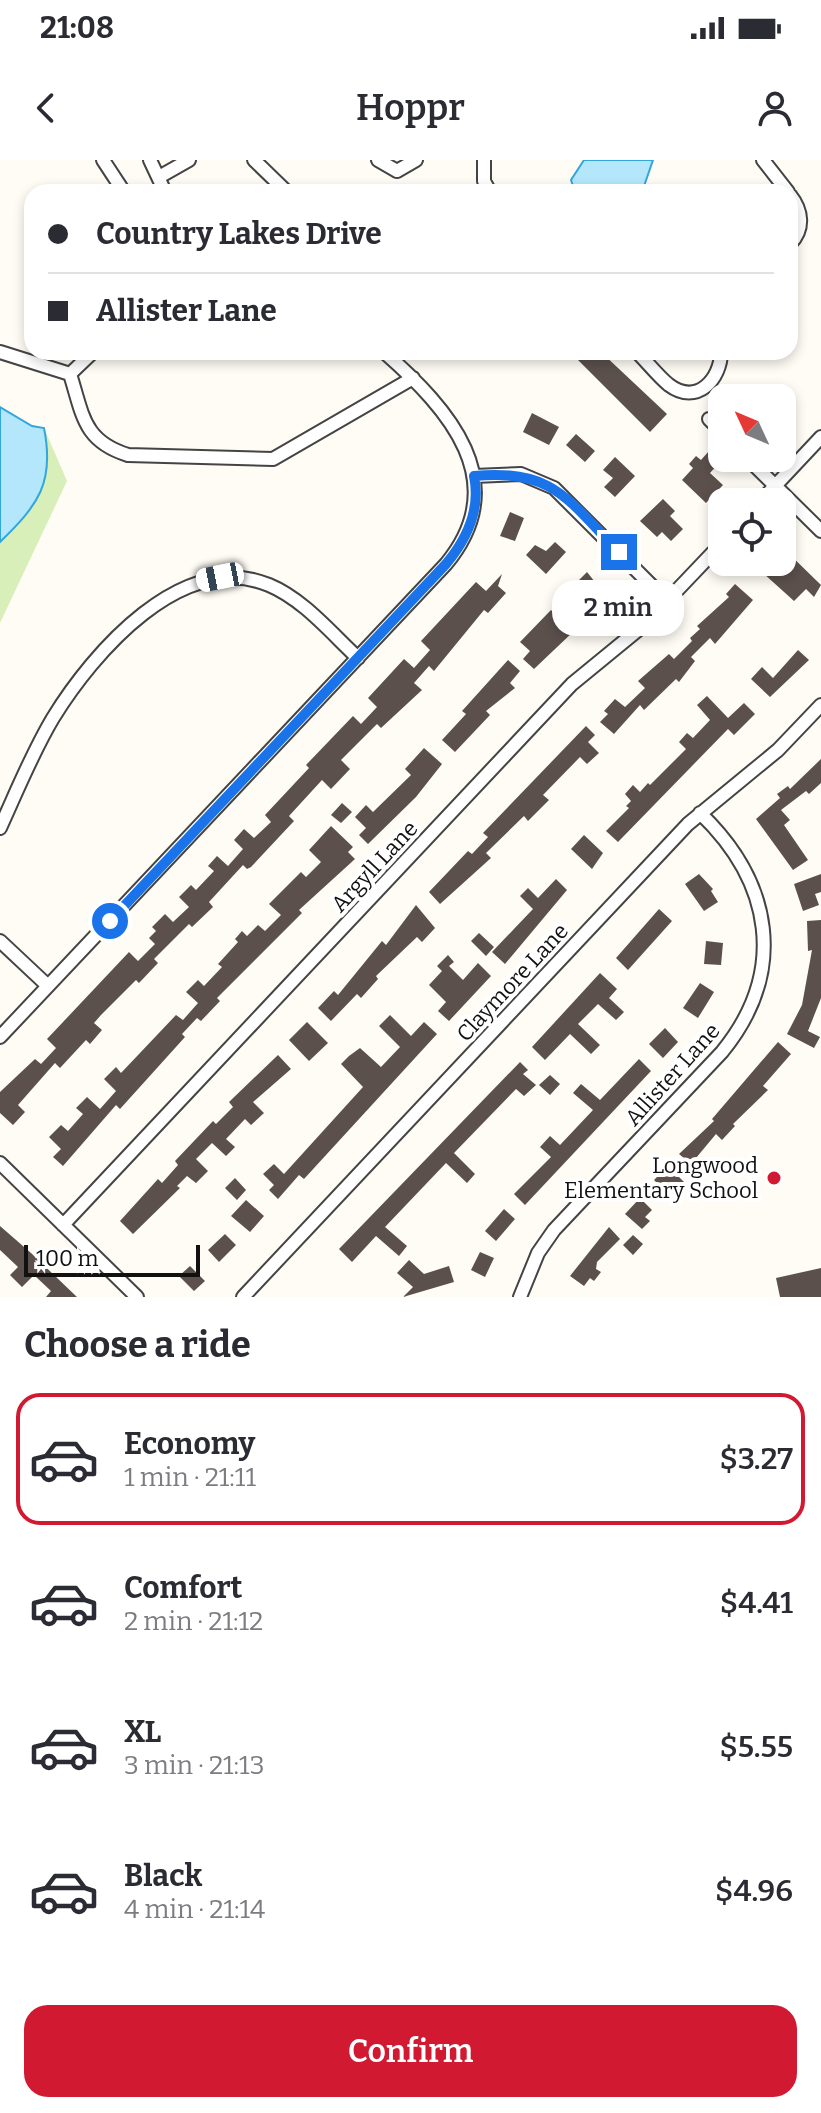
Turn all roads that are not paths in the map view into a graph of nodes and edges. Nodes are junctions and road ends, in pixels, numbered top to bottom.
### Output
1 (103, 160) edge
2 (150, 160) edge
3 (189, 160) edge
4 (254, 160) edge
5 (378, 160) edge
6 (416, 160) edge
7 (484, 160) edge
8 (763, 160) edge
9 (159, 177) junction
10 (119, 184) edge
11 (162, 184) edge
12 (279, 184) edge
13 (486, 184) edge
14 (782, 184) edge
15 (798, 208) edge
16 (798, 229) edge
17 (0, 352) edge
18 (24, 360) edge
19 (25, 360) edge
20 (85, 360) edge
21 (393, 360) edge
22 (645, 360) edge
23 (720, 360) edge
24 (70, 374) junction
25 (413, 378) junction
26 (821, 437) edge
27 (761, 472) edge
28 (474, 476) junction
29 (775, 486) junction
30 (821, 531) edge
31 (708, 558) edge
32 (667, 601) junction
33 (358, 658) junction
34 (821, 705) edge
35 (700, 813) junction
36 (0, 828) edge
37 (0, 941) edge
38 (48, 986) junction
39 (0, 1037) edge
40 (0, 1163) edge
41 (63, 1225) junction
42 (137, 1297) edge
43 (243, 1297) edge
44 (520, 1297) edge

1 - 10 street
2 - 9 street
3 - 9 street
4 - 12 street
5 - 6 street
7 - 13 street
8 - 14 street
9 - 11 street
15 - 16 street
17 - 18 street
19 - 24 street
20 - 24 street
21 - 25 street
22 - 23 street
24 - 25 street
25 - 28 street
26 - 29 street
27 - 29 street
28 - 32 street
28 - 33 street
29 - 30 street
31 - 32 street, Argyll Lane
32 - 41 street, Argyll Lane
33 - 36 street
33 - 38 street
34 - 35 street, Claymore Lane
35 - 43 street, Claymore Lane
35 - 44 street, Allister Lane
37 - 38 street
38 - 39 street
40 - 41 street
41 - 42 street

